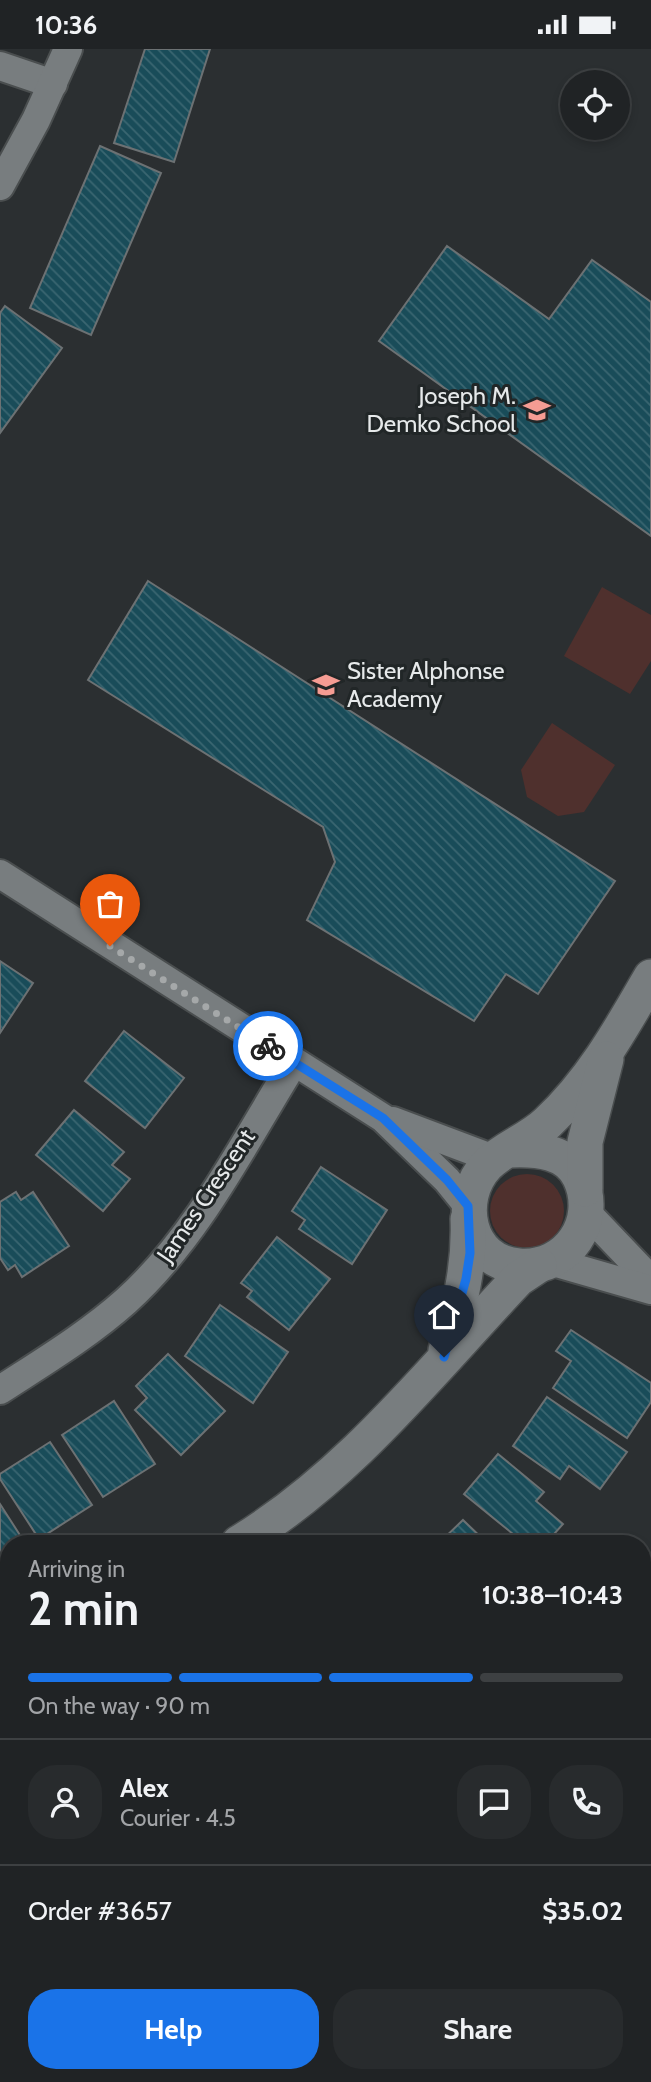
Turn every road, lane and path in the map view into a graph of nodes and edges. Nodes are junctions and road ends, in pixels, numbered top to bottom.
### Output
1 (68, 49) edge
2 (0, 66) edge
3 (53, 84) junction
4 (0, 186) edge
5 (0, 874) edge
6 (651, 977) edge
7 (607, 1054) junction
8 (294, 1062) junction
9 (383, 1118) junction
10 (503, 1154) junction
11 (587, 1202) junction
12 (468, 1213) junction
13 (544, 1263) junction
14 (651, 1280) edge
15 (651, 1290) edge
16 (444, 1357) junction
17 (0, 1390) edge
18 (253, 1535) edge

1 - 3 street
2 - 3 street
3 - 4 street
5 - 8 street
6 - 7 street
7 - 10 street
7 - 11 street
8 - 9 street
8 - 17 street, James Crescent
9 - 10 street
9 - 12 street
10 - 11 street
10 - 12 street
11 - 13 street
11 - 14 street
12 - 13 street
12 - 16 street
13 - 15 street
13 - 16 street
16 - 18 street

